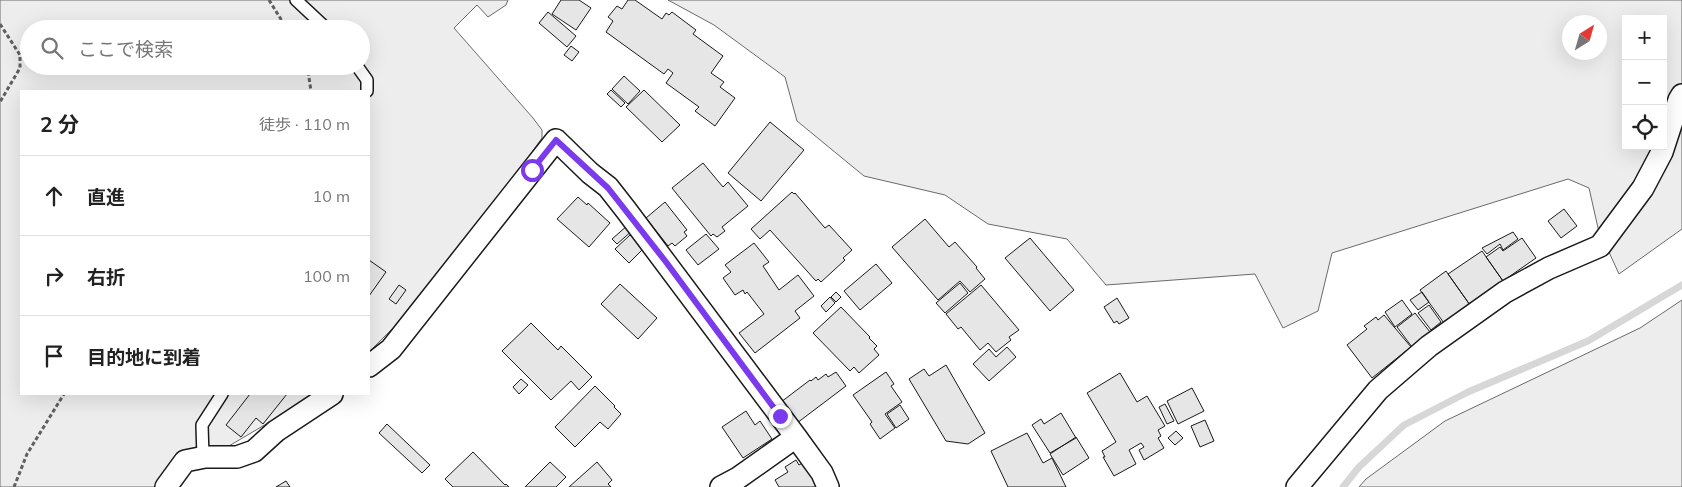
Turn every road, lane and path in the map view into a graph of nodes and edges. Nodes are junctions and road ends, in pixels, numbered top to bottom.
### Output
1 (269, 0) edge
2 (296, 0) edge
3 (281, 20) edge
4 (317, 20) edge
5 (0, 24) edge
6 (308, 75) edge
7 (363, 75) edge
8 (311, 90) edge
9 (367, 90) edge
10 (1682, 95) edge
11 (0, 102) edge
12 (370, 365) edge
13 (63, 395) edge
14 (221, 395) edge
15 (331, 395) edge
16 (796, 437) junction
17 (204, 457) junction
18 (14, 487) edge
19 (166, 487) edge
20 (721, 487) edge
21 (828, 487) edge
22 (1296, 487) edge

1 - 3 path
2 - 4 lane
5 - 11 path
6 - 8 path
7 - 9 lane
10 - 22 street
12 - 16 street
13 - 18 path
14 - 17 lane
15 - 17 street
16 - 20 street
16 - 21 street
17 - 19 street

